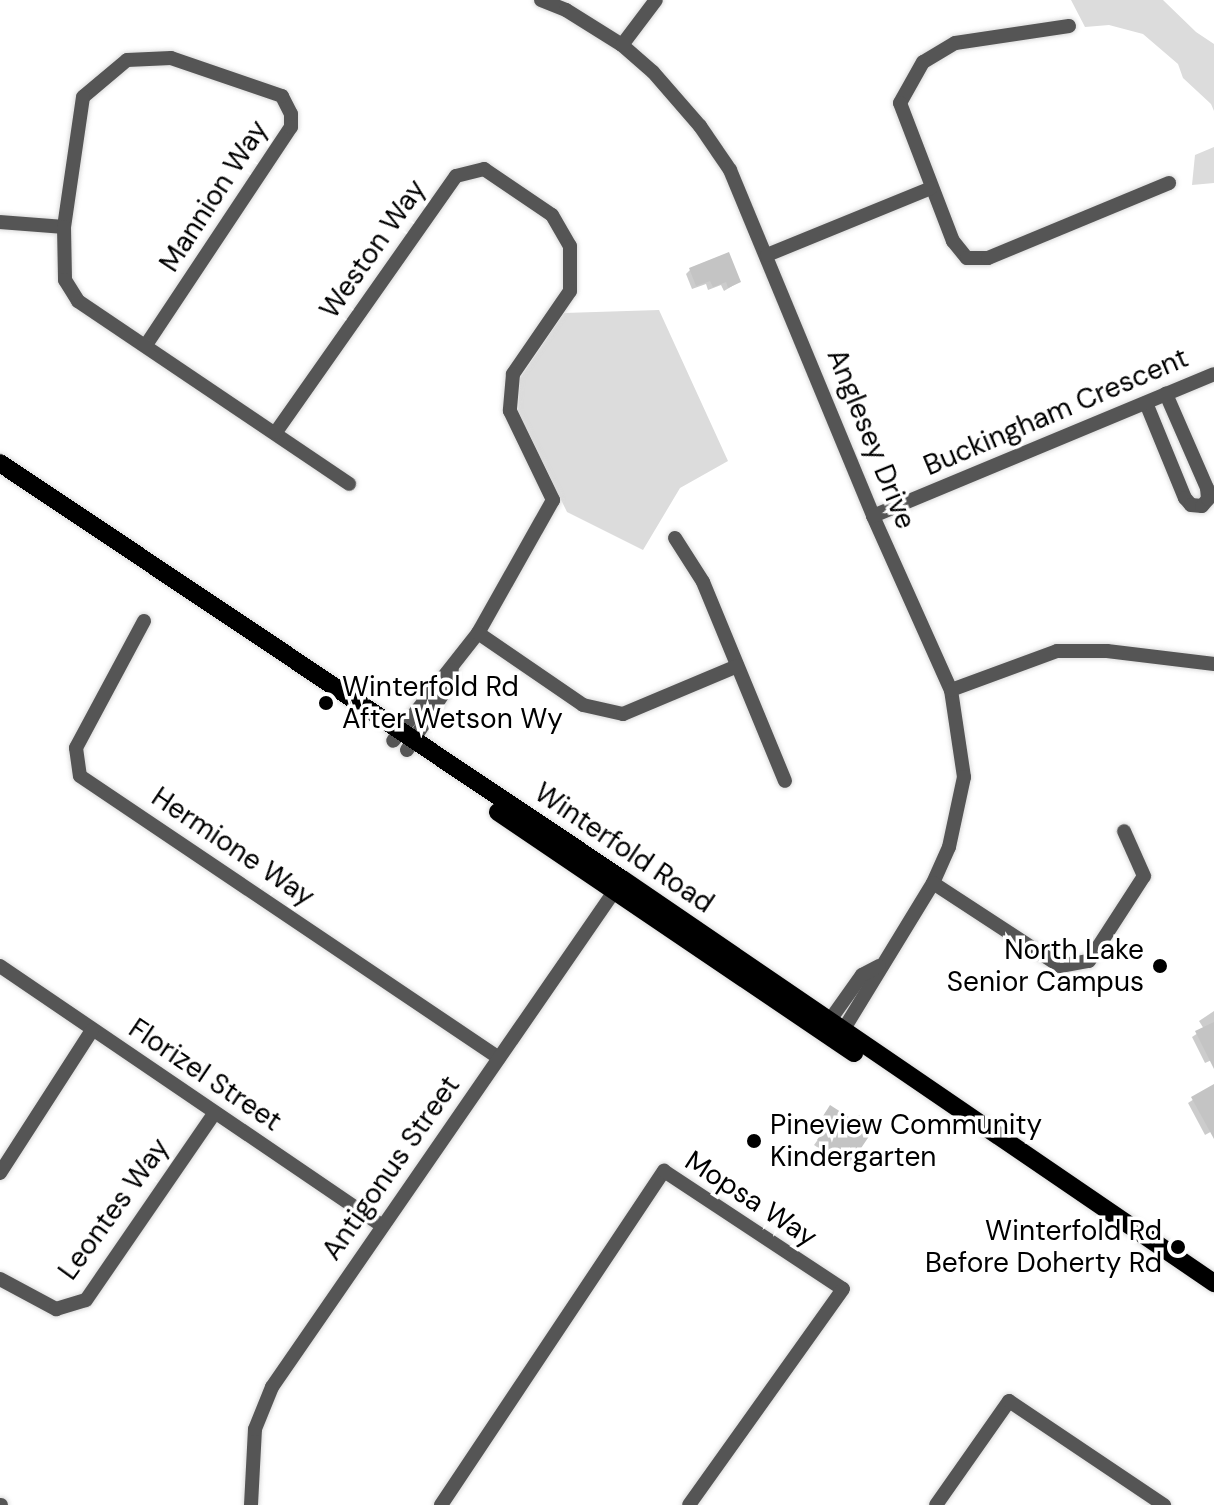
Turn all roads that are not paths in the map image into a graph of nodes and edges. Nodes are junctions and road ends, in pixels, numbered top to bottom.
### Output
1 (541, 0) edge
2 (656, 0) edge
3 (1069, 26) dead end
4 (622, 45) junction
5 (1169, 183) dead end
6 (931, 188) junction
7 (0, 222) edge
8 (64, 227) junction
9 (767, 255) junction
10 (146, 345) junction
11 (1214, 374) edge
12 (1166, 394) junction
13 (1146, 403) junction
14 (276, 432) junction
15 (0, 463) edge
16 (0, 478) edge
17 (349, 484) dead end
18 (873, 516) junction
19 (675, 538) dead end
20 (144, 621) dead end
21 (478, 633) junction
22 (1214, 664) edge
23 (737, 666) junction
24 (951, 690) junction
25 (403, 741) junction
26 (785, 781) dead end
27 (1124, 831) dead end
28 (933, 883) junction
29 (618, 885) junction
30 (0, 966) edge
31 (92, 1030) junction
32 (832, 1031) junction
33 (499, 1058) junction
34 (214, 1114) junction
35 (0, 1173) edge
36 (382, 1226) junction
37 (0, 1279) edge
38 (1214, 1283) edge
39 (1214, 1297) edge
40 (251, 1505) edge
41 (441, 1505) edge
42 (689, 1505) edge
43 (936, 1505) edge
44 (1164, 1505) edge

1 - 4 street, Anglesey Drive
2 - 4 street
3 - 6 street
4 - 9 street, Anglesey Drive
5 - 6 street
6 - 9 street
7 - 8 street
8 - 10 street, Mannion Way
8 - 10 street, Mannion Way
9 - 18 street, Anglesey Drive
10 - 14 street, Mannion Way
11 - 12 street, Buckingham Crescent
12 - 13 street, Buckingham Crescent
12 - 13 street
13 - 18 street, Buckingham Crescent
14 - 17 street, Mannion Way
14 - 21 street, Weston Way
15 - 25 main road, Winterfold Road
16 - 25 main road, Winterfold Road
18 - 24 street, Anglesey Drive
19 - 23 street
20 - 33 street, Hermione Way
21 - 23 street
21 - 25 street, Weston Way
22 - 24 street
23 - 26 street
24 - 28 street, Anglesey Drive
25 - 29 main road, Winterfold Road
27 - 28 street
28 - 32 street, Anglesey Drive
29 - 32 main road, Winterfold Road
29 - 33 street, Antigonus Street
30 - 31 street, Florizel Street
31 - 34 street, Florizel Street
31 - 35 street
32 - 38 main road, Winterfold Road
32 - 39 main road, Winterfold Road
33 - 36 street, Antigonus Street
34 - 36 street, Florizel Street
34 - 37 street, Leontes Way
36 - 40 street, Antigonus Street
41 - 42 street, Mopsa Way
43 - 44 street

